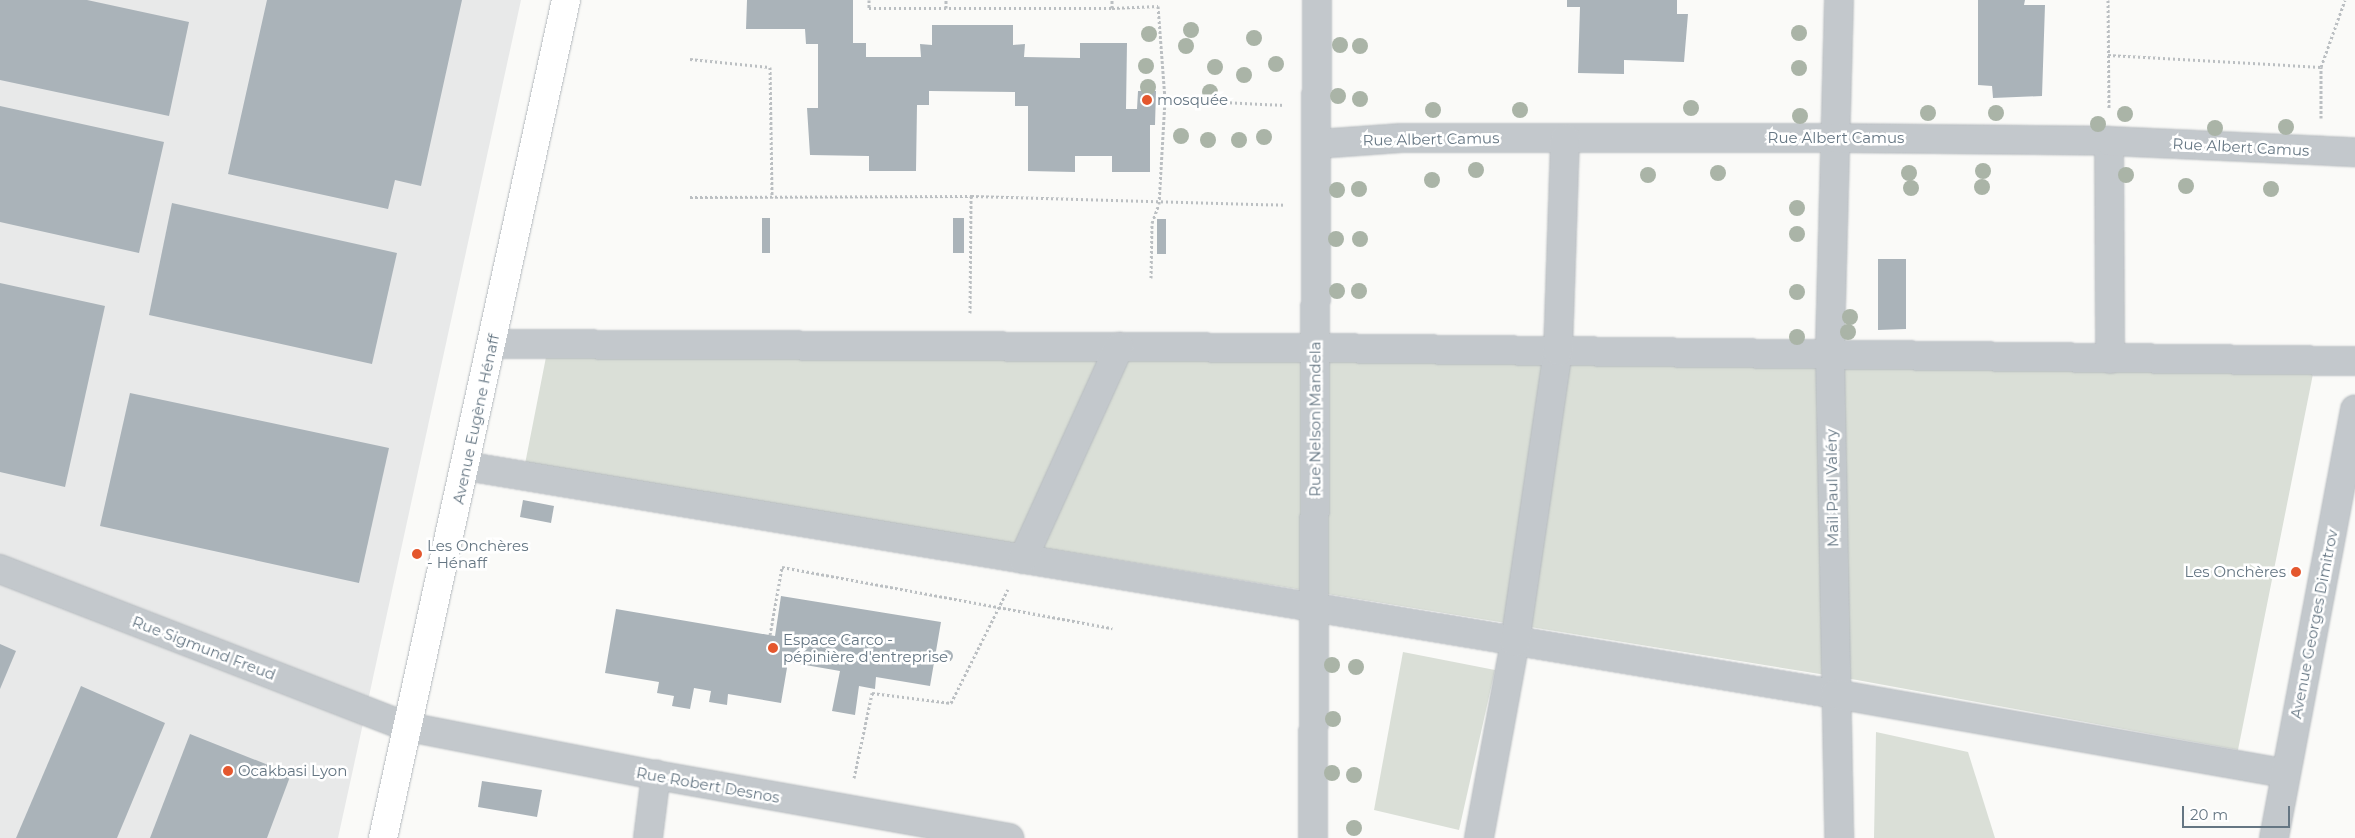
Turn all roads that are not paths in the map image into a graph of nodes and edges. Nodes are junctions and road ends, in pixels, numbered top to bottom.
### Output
1 (566, 0) edge
2 (1317, 0) edge
3 (1839, 0) edge
4 (1565, 138) junction
5 (1835, 138) junction
6 (2109, 141) junction
7 (1318, 144) junction
8 (2355, 152) edge
9 (492, 344) junction
10 (1119, 347) junction
11 (1316, 348) junction
12 (1558, 351) junction
13 (1830, 355) junction
14 (2110, 359) junction
15 (2355, 361) edge
16 (2355, 410) edge
17 (465, 466) junction
18 (1023, 560) junction
19 (0, 568) edge
20 (1314, 608) junction
21 (1515, 642) junction
22 (1836, 694) junction
23 (408, 727) junction
24 (2285, 773) junction
25 (656, 776) junction
26 (384, 838) edge
27 (648, 838) edge
28 (1009, 838) edge
29 (1313, 838) edge
30 (1479, 838) edge
31 (1839, 838) edge
32 (2274, 838) edge

1 - 9 main road, Avenue Eugène Hénaff
2 - 7 street, Rue Nelson Mandela
3 - 5 street, Mail Paul Valéry
4 - 5 street, Rue Albert Camus
4 - 7 street, Rue Albert Camus
4 - 12 street
5 - 6 street, Rue Albert Camus
5 - 13 street, Mail Paul Valéry
6 - 8 street, Rue Albert Camus
6 - 14 street
7 - 11 street, Rue Nelson Mandela
9 - 10 street
9 - 17 main road, Avenue Eugène Hénaff
10 - 11 street
10 - 18 street
11 - 12 street
11 - 20 street, Rue Nelson Mandela
12 - 13 street
12 - 21 street
13 - 14 street
13 - 22 street, Mail Paul Valéry
14 - 15 street
16 - 24 street, Avenue Georges Dimitrov
17 - 18 street
17 - 23 main road, Avenue Eugène Hénaff
18 - 20 street
19 - 23 street, Rue Sigmund Freud
20 - 21 street
20 - 29 street, Rue Nelson Mandela
21 - 22 street
21 - 30 street
22 - 24 street
22 - 31 street, Mail Paul Valéry
23 - 25 street, Rue Robert Desnos
23 - 26 main road, Avenue Eugène Hénaff
24 - 32 street, Avenue Georges Dimitrov
25 - 27 street
25 - 28 street, Rue Robert Desnos

